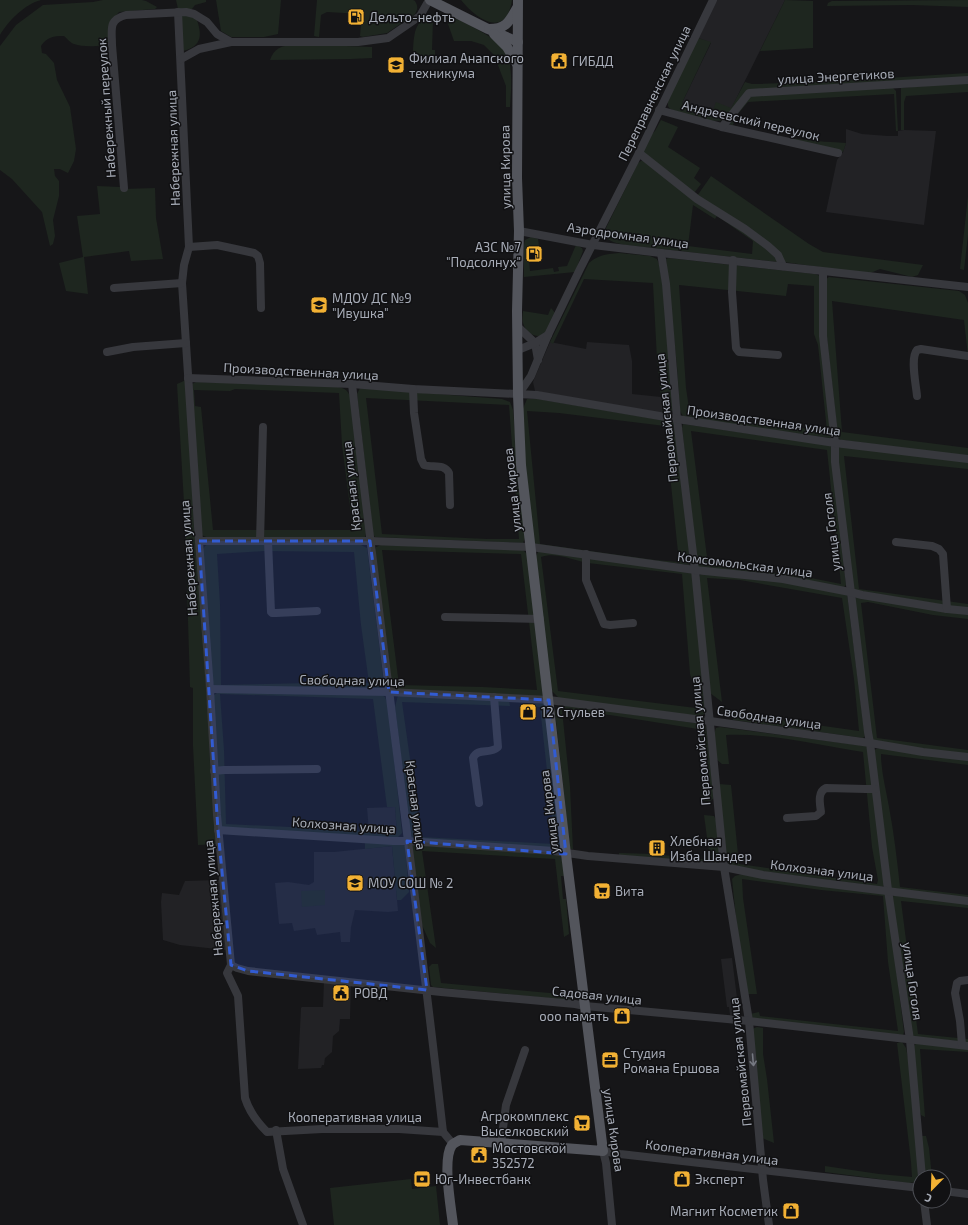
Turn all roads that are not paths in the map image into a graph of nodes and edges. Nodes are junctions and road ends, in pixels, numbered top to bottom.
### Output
1 (430, 0) edge
2 (713, 0) edge
3 (518, 3) edge
4 (178, 12) junction
5 (488, 29) junction
6 (231, 42) junction
7 (518, 42) junction
8 (181, 59) junction
9 (518, 65) junction
10 (968, 80) edge
11 (659, 110) junction
12 (722, 127) junction
13 (639, 152) junction
14 (838, 153) dead end
15 (124, 188) dead end
16 (519, 231) junction
17 (592, 244) junction
18 (189, 248) junction
19 (661, 253) junction
20 (733, 260) junction
21 (783, 266) junction
22 (822, 272) junction
23 (182, 283) junction
24 (968, 287) edge
25 (114, 288) dead end
26 (261, 308) dead end
27 (518, 327) junction
28 (548, 335) junction
29 (186, 343) junction
30 (535, 344) junction
31 (518, 350) junction
32 (107, 352) dead end
33 (778, 355) dead end
34 (968, 356) edge
35 (538, 361) junction
36 (518, 376) junction
37 (531, 376) junction
38 (188, 378) junction
39 (352, 384) junction
40 (413, 389) junction
41 (518, 395) junction
42 (917, 396) dead end
43 (677, 419) junction
44 (263, 427) dead end
45 (835, 443) junction
46 (968, 459) edge
47 (450, 505) dead end
48 (199, 541) junction
49 (264, 541) junction
50 (370, 541) junction
51 (896, 542) dead end
52 (531, 547) junction
53 (586, 554) junction
54 (695, 570) junction
55 (850, 592) junction
56 (947, 609) junction
57 (317, 611) dead end
58 (968, 611) edge
59 (445, 618) dead end
60 (540, 619) junction
61 (633, 623) dead end
62 (210, 689) junction
63 (389, 692) junction
64 (494, 698) junction
65 (549, 700) junction
66 (710, 721) junction
67 (870, 743) junction
68 (968, 757) edge
69 (317, 769) dead end
70 (214, 771) junction
71 (875, 789) junction
72 (479, 803) dead end
73 (787, 818) dead end
74 (218, 830) junction
75 (407, 841) junction
76 (566, 854) junction
77 (724, 867) junction
78 (888, 890) junction
79 (968, 901) edge
80 (231, 965) junction
81 (968, 980) edge
82 (428, 990) junction
83 (585, 1006) junction
84 (749, 1021) junction
85 (910, 1040) junction
86 (965, 1045) edge
87 (525, 1050) dead end
88 (276, 1130) junction
89 (267, 1132) joint
90 (443, 1132) junction
91 (501, 1143) junction
92 (453, 1144) junction
93 (603, 1151) junction
94 (921, 1169) edge
95 (763, 1171) junction
96 (912, 1187) edge
97 (952, 1192) edge
98 (968, 1194) edge
99 (925, 1209) edge
100 (302, 1225) edge
101 (453, 1225) edge
102 (612, 1225) edge
103 (769, 1225) edge
104 (927, 1225) edge

1 - 5 main road
1 - 6 street
2 - 11 street, Переправненская улица
3 - 5 main road
3 - 7 main road, улица Кирова
4 - 6 street
4 - 8 street, Набережная улица
4 - 15 street, Набережный переулок
5 - 7 main road
5 - 9 main road
6 - 8 street
7 - 9 main road, улица Кирова
8 - 18 street, Набережная улица
9 - 16 main road, улица Кирова
10 - 12 street, улица Энергетиков
11 - 12 street, Андреевский переулок
11 - 13 street, Переправненская улица
12 - 14 street, Андреевский переулок
13 - 17 street, Переправненская улица
13 - 21 street
16 - 17 street, Аэродромная улица
16 - 27 main road, улица Кирова
17 - 19 street, Аэродромная улица
17 - 28 street
18 - 23 street, Набережная улица
18 - 26 street
19 - 20 street, Аэродромная улица
19 - 43 street, Первомайская улица
20 - 21 street, Аэродромная улица
20 - 33 street
21 - 22 street, Аэродромная улица
22 - 24 street, Аэродромная улица
22 - 45 street, улица Гоголя
23 - 25 street
23 - 29 street, Набережная улица
27 - 30 street
27 - 31 main road, улица Кирова
28 - 30 street
28 - 35 street
29 - 32 street
29 - 38 street, Набережная улица
30 - 31 street
30 - 35 street
31 - 36 main road, улица Кирова
34 - 42 street
35 - 37 street
36 - 37 street
36 - 41 main road, улица Кирова
37 - 41 street
38 - 39 street, Производственная улица
38 - 48 street, Набережная улица
39 - 40 street, Производственная улица
39 - 50 street, Красная улица
40 - 41 street, Производственная улица
40 - 47 street
41 - 43 street, Производственная улица
41 - 52 main road, улица Кирова
43 - 45 street, Производственная улица
43 - 54 street, Первомайская улица
44 - 49 street
45 - 46 street, Производственная улица
45 - 55 street, улица Гоголя
48 - 49 street, Комсомольская улица
48 - 62 street, Набережная улица
49 - 50 street, Комсомольская улица
49 - 57 street
50 - 52 street, Комсомольская улица
50 - 63 street, Красная улица
51 - 56 street
52 - 53 street, Комсомольская улица
52 - 60 main road, улица Кирова
53 - 54 street, Комсомольская улица
53 - 61 street
54 - 55 street, Комсомольская улица
54 - 66 street, Первомайская улица
55 - 56 street, Комсомольская улица
55 - 67 street, улица Гоголя
56 - 58 street, Комсомольская улица
59 - 60 street
60 - 65 main road, улица Кирова
62 - 63 street, Свободная улица
62 - 70 street, Набережная улица
63 - 64 street, Свободная улица
63 - 75 street, Красная улица
64 - 65 street, Свободная улица
64 - 72 street
65 - 66 street, Свободная улица
65 - 76 main road, улица Кирова
66 - 67 street, Свободная улица
66 - 77 street, Первомайская улица
67 - 68 street, Свободная улица
67 - 71 street, улица Гоголя
69 - 70 street
70 - 74 street, Набережная улица
71 - 73 street
71 - 78 street, улица Гоголя
74 - 75 street, Колхозная улица
74 - 80 street, Набережная улица
75 - 76 street, Колхозная улица
75 - 82 street, Красная улица
76 - 77 street, Колхозная улица
76 - 83 main road, улица Кирова
77 - 78 street, Колхозная улица
77 - 84 street, Первомайская улица
78 - 79 street, Колхозная улица
78 - 85 street, улица Гоголя
80 - 82 street, Садовая улица
80 - 89 street, Набережная улица
81 - 86 street, Садовая улица
82 - 83 street, Садовая улица
82 - 90 street, Красная улица
83 - 84 street, Садовая улица
83 - 93 main road, улица Кирова
84 - 85 street, Садовая улица
84 -> 95 street, Первомайская улица
85 - 86 street, Садовая улица
85 - 94 street, улица Гоголя
87 - 91 street
88 - 89 street, Кооперативная улица
88 - 90 street, Кооперативная улица
88 - 100 street
90 - 92 street
91 - 92 main road, Кооперативная улица
91 - 93 main road, Кооперативная улица
92 - 101 main road
93 - 95 street, Кооперативная улица
93 - 102 street, улица Кирова
95 - 96 street, Кооперативная улица
95 - 103 street, Первомайская улица
97 - 98 street
99 - 104 street

